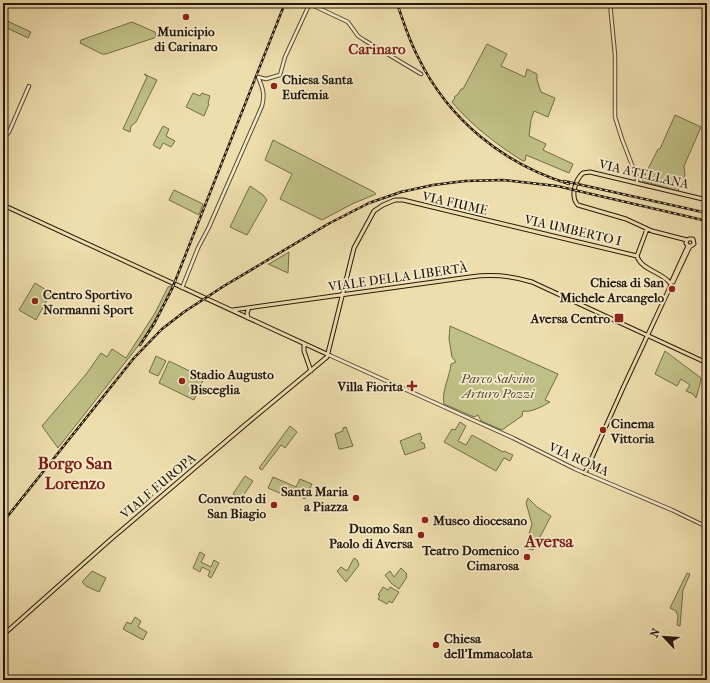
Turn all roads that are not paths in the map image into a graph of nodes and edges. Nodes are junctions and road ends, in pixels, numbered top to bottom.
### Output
1 (612, 3) edge
2 (310, 4) edge
3 (421, 74) dead end
4 (29, 86) dead end
5 (3, 139) edge
6 (635, 177) junction
7 (635, 182) junction
8 (707, 200) edge
9 (3, 205) edge
10 (504, 224) joint
11 (647, 229) junction
12 (687, 240) junction
13 (689, 246) junction
14 (637, 256) junction
15 (671, 284) junction
16 (182, 288) junction
17 (342, 295) junction
18 (249, 308) junction
19 (233, 310) junction
20 (248, 318) junction
21 (648, 335) junction
22 (304, 344) junction
23 (329, 355) junction
24 (707, 363) edge
25 (311, 371) junction
26 (585, 473) junction
27 (707, 527) edge
28 (706, 535) edge
29 (3, 635) edge

1 - 6 street
2 - 3 street
2 - 16 street
4 - 5 street
6 - 7 street
6 - 7 street
7 - 8 main road, VIA ATELLANA
7 - 11 main road, VIA ATELLANA
9 - 16 main road
10 - 14 main road, VIA UMBERTO I
10 - 17 main road, VIA FIUME
11 - 12 main road, VIA ATELLANA
11 - 14 main road
12 - 13 main road
12 - 13 main road
13 - 15 main road
14 - 15 main road
15 - 21 main road
16 - 19 main road
17 - 18 main road, VIALE DELLA LIBERTÀ
17 - 21 main road, VIALE DELLA LIBERTÀ
17 - 23 main road
18 - 19 main road, VIALE DELLA LIBERTÀ
18 - 20 main road
19 - 20 main road
20 - 22 main road
21 - 24 main road, VIALE DELLA LIBERTÀ
21 - 26 main road
22 - 23 main road
22 - 25 main road
23 - 25 main road, VIALE EUROPA
23 - 26 street, VIA ROMA
25 - 29 main road, VIALE EUROPA
26 - 27 street, VIA ROMA
27 - 28 street

